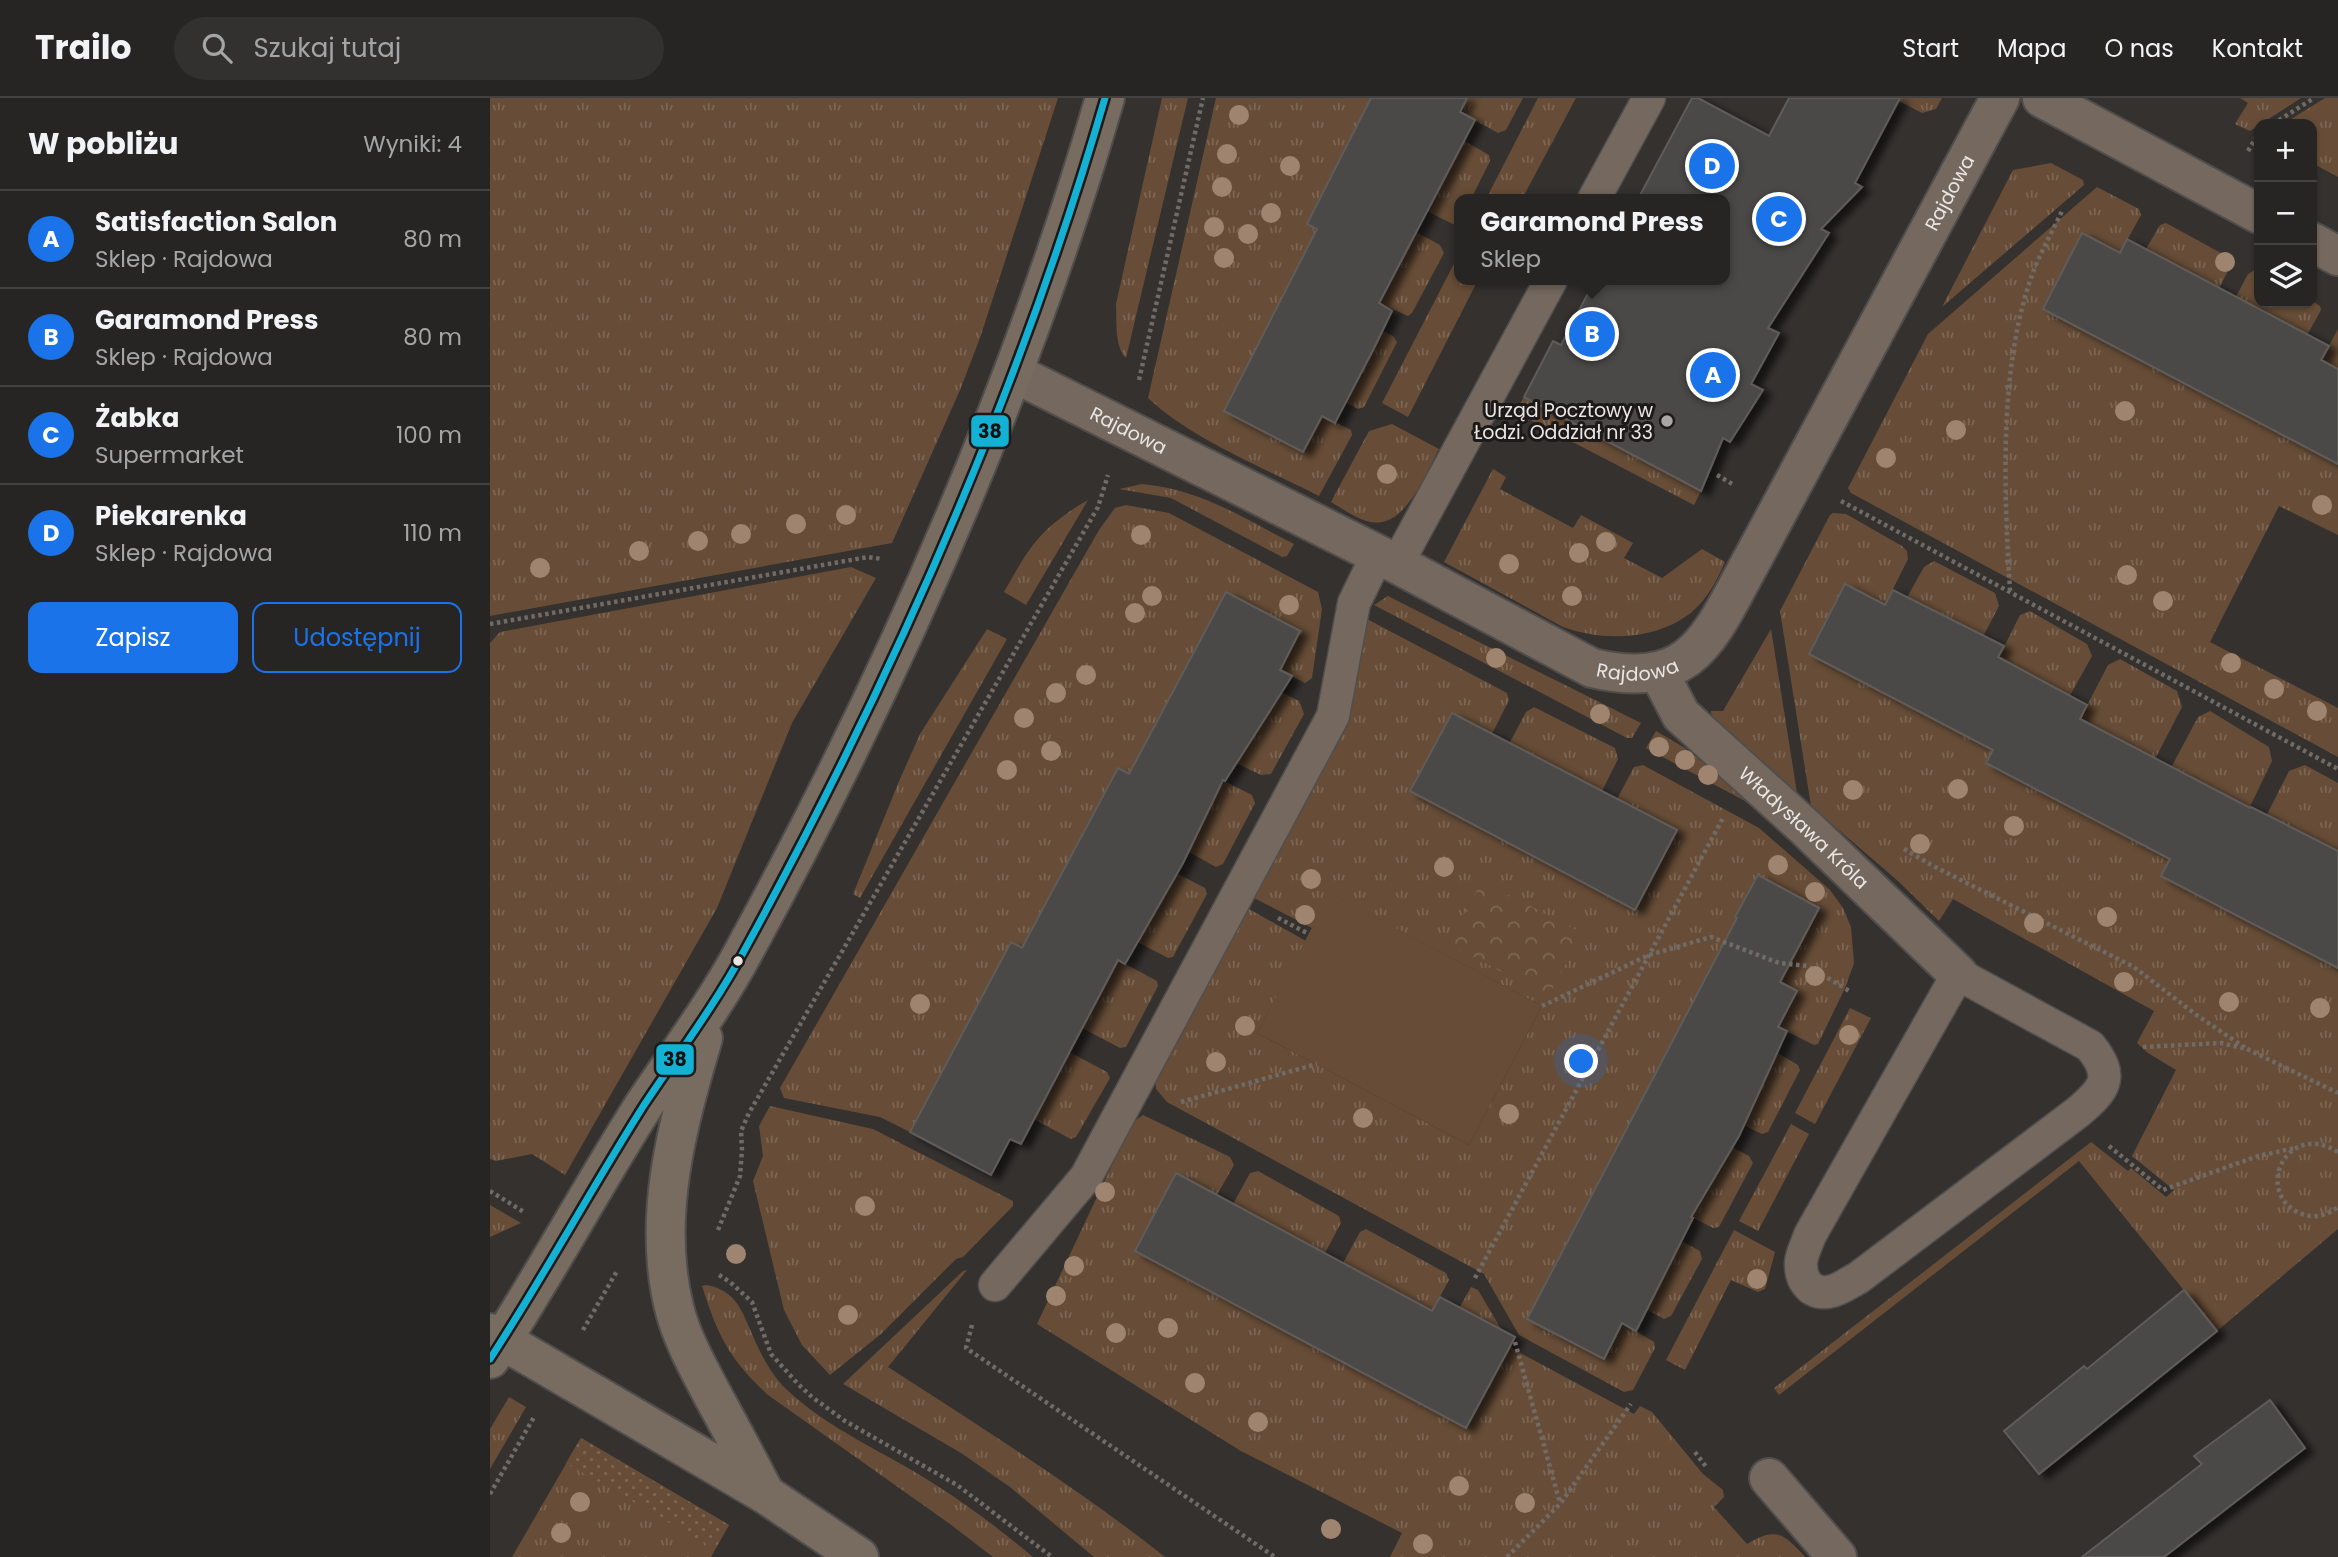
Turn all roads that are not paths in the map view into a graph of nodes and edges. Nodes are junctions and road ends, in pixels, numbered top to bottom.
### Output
1 (1105, 98) edge
2 (1648, 98) edge
3 (2000, 98) edge
4 (2042, 98) edge
5 (1597, 194) edge
6 (2254, 211) edge
7 (2317, 245) edge
8 (2338, 256) edge
9 (1547, 285) edge
10 (1014, 373) junction
11 (1387, 559) junction
12 (1659, 673) junction
13 (1958, 974) junction
14 (714, 1003) junction
15 (995, 1285) road end
16 (494, 1344) edge
17 (1769, 1478) dead end
18 (765, 1494) junction
19 (859, 1557) edge
20 (1837, 1557) edge

1 - 10 street
2 - 5 lane
3 - 12 street, Rajdowa
4 - 6 street
7 - 8 street
9 - 11 lane
10 - 11 street, Rajdowa
10 - 14 street
11 - 12 street, Rajdowa
11 - 15 lane
12 - 13 street, Władysława Króla
13 - 13 lane
14 - 16 street
14 - 18 street
16 - 18 street
17 - 20 street
18 - 19 street

